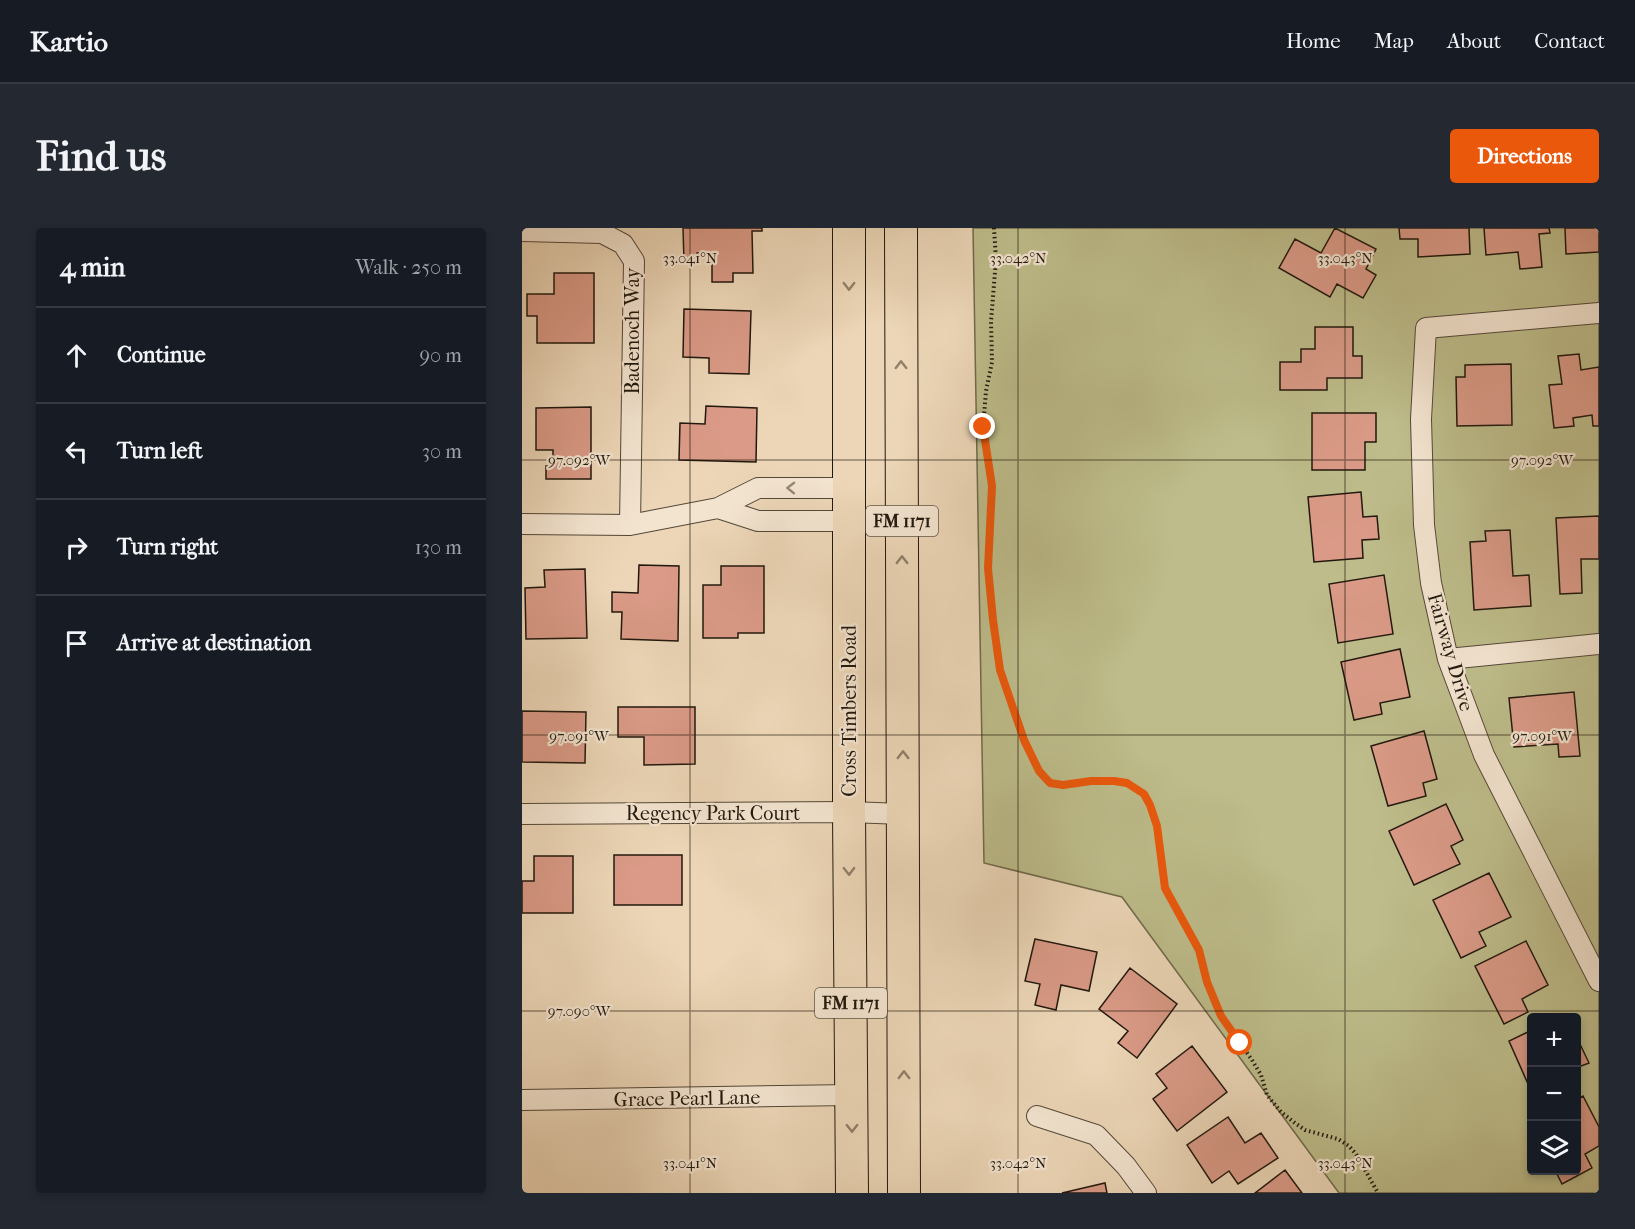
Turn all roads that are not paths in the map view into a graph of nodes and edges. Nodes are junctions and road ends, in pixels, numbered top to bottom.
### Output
1 (849, 228) edge
2 (901, 228) edge
3 (522, 231) edge
4 (1599, 313) edge
5 (849, 488) junction
6 (718, 508) junction
7 (849, 521) junction
8 (522, 524) edge
9 (630, 525) junction
10 (1599, 644) edge
11 (1448, 659) junction
12 (849, 812) junction
13 (522, 814) edge
14 (903, 814) junction
15 (1599, 981) edge
16 (851, 1095) junction
17 (522, 1100) edge
18 (1037, 1116) dead end
19 (852, 1193) edge
20 (904, 1193) edge
21 (1146, 1193) edge

1 -> 5 main road, Cross Timbers Road / FM 1171
14 -> 2 main road, FM 1171
3 - 9 street, Badenoch Way
4 - 11 street, Fairway Drive
5 -> 6 street
5 - 7 main road, Cross Timbers Road / FM 1171
6 - 7 street
6 - 9 street
7 - 12 main road, Cross Timbers Road / FM 1171
8 - 9 street
10 - 11 street
11 - 15 street, Fairway Drive
12 - 13 street, Regency Park Court
12 - 14 street, Regency Park Court
12 -> 16 main road, Cross Timbers Road / FM 1171
20 -> 14 main road, FM 1171
16 - 17 street, Grace Pearl Lane
16 -> 19 main road, Cross Timbers Road / FM 1171
18 - 21 street

